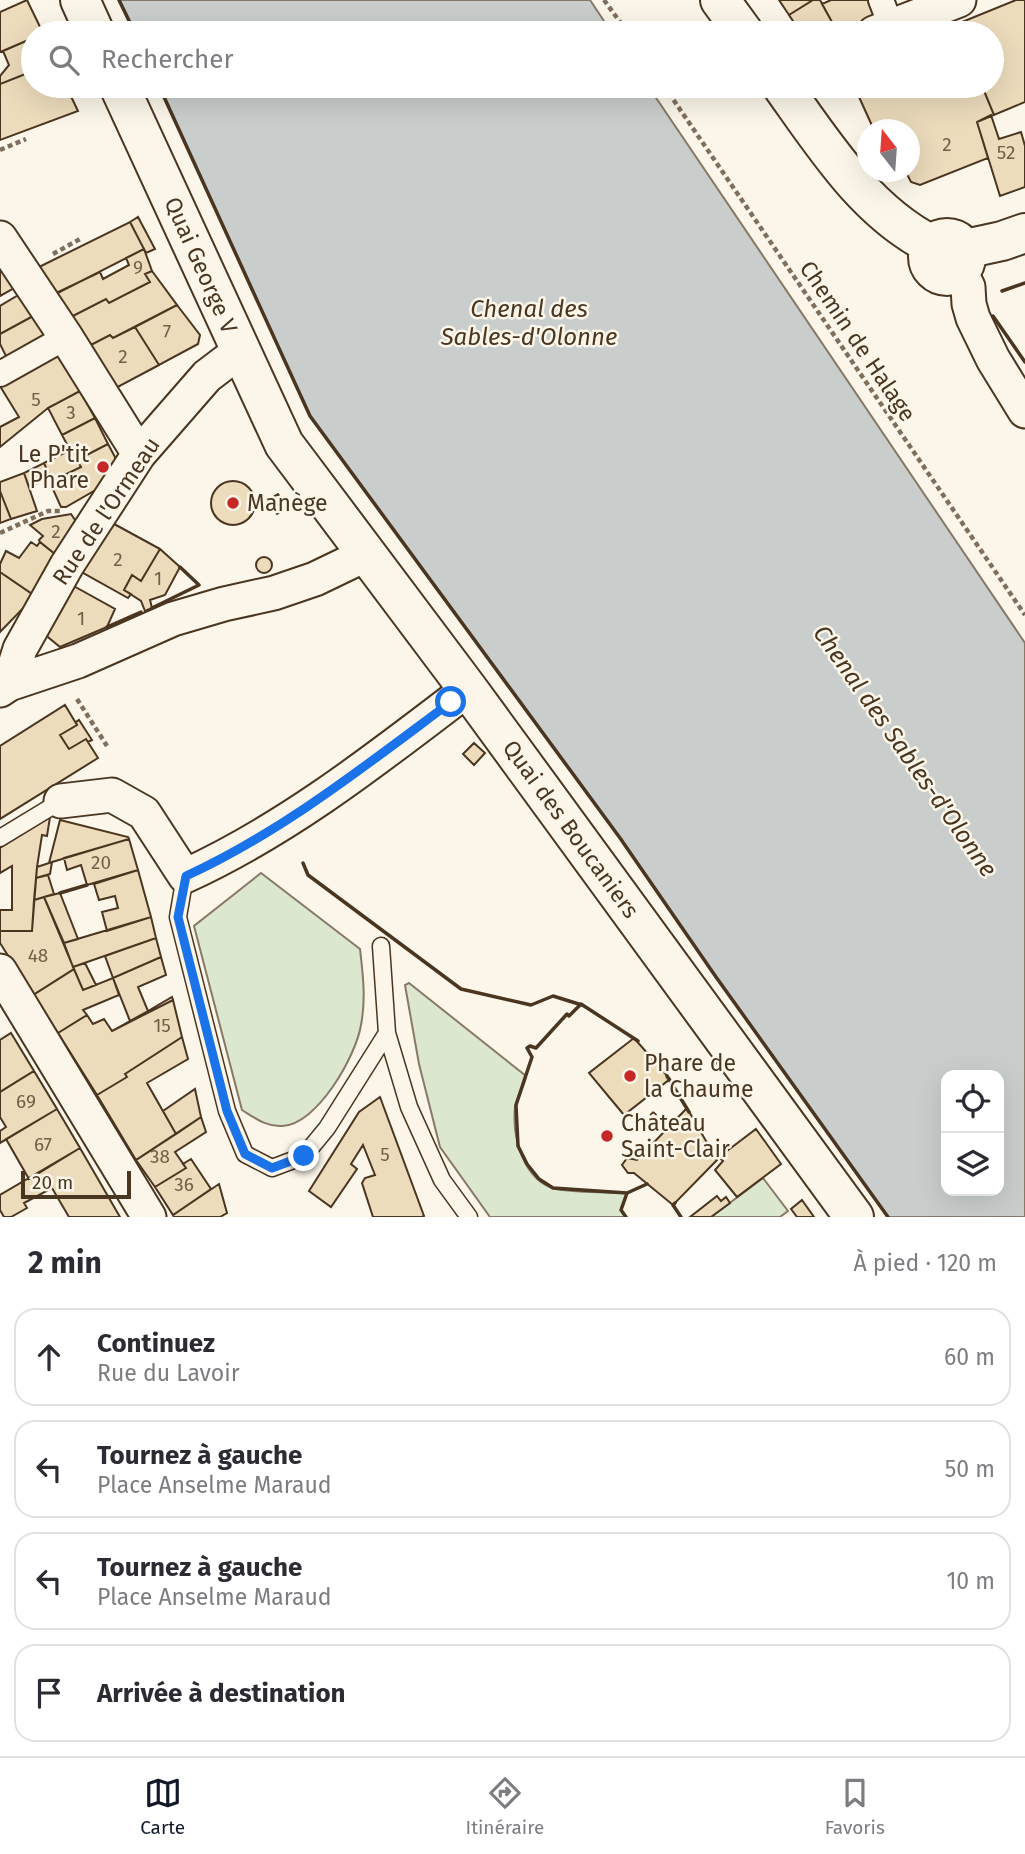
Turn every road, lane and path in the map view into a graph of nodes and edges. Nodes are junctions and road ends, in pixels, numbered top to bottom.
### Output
1 (79, 0) edge
2 (604, 0) edge
3 (720, 0) edge
4 (959, 0) edge
5 (882, 20) edge
6 (89, 21) edge
7 (619, 21) edge
8 (735, 21) edge
9 (124, 98) edge
10 (672, 98) edge
11 (790, 98) edge
12 (26, 139) dead end
13 (0, 150) edge
14 (1025, 233) edge
15 (0, 238) edge
16 (952, 255) junction
17 (66, 337) junction
18 (240, 351) junction
19 (0, 374) edge
20 (1025, 411) edge
21 (284, 444) joint
22 (139, 454) junction
23 (64, 511) dead end
24 (0, 533) edge
25 (367, 554) junction
26 (1025, 615) edge
27 (5, 687) edge
28 (468, 689) junction
29 (77, 699) dead end
30 (92, 723) junction
31 (85, 728) dead end
32 (107, 746) dead end
33 (61, 801) joint
34 (0, 838) edge
35 (186, 876) junction
36 (381, 946) dead end
37 (0, 971) edge
38 (387, 1033) junction
39 (149, 1217) edge
40 (469, 1217) edge
41 (855, 1217) edge

1 - 6 street
2 - 7 path
3 - 8 street
4 - 5 street
9 - 18 street, Quai George V
10 - 26 path, Chemin de Halage
11 - 16 street
12 - 13 path
14 - 16 street
15 - 17 street
16 - 20 street
17 - 19 street
17 - 22 street
18 - 21 street, Quai George V
18 - 22 street, Rue de l'Ormeau
21 - 25 street, Quai des Boucaniers
22 - 27 street, Rue de l'Ormeau
23 - 24 path
25 - 27 street
25 - 28 street, Quai des Boucaniers
28 - 35 street
28 - 41 street, Quai des Boucaniers
29 - 30 path
30 - 31 path
30 - 32 path
33 - 34 lane
33 - 35 street
35 - 38 lane
36 - 38 lane
37 - 39 street
38 - 40 lane

